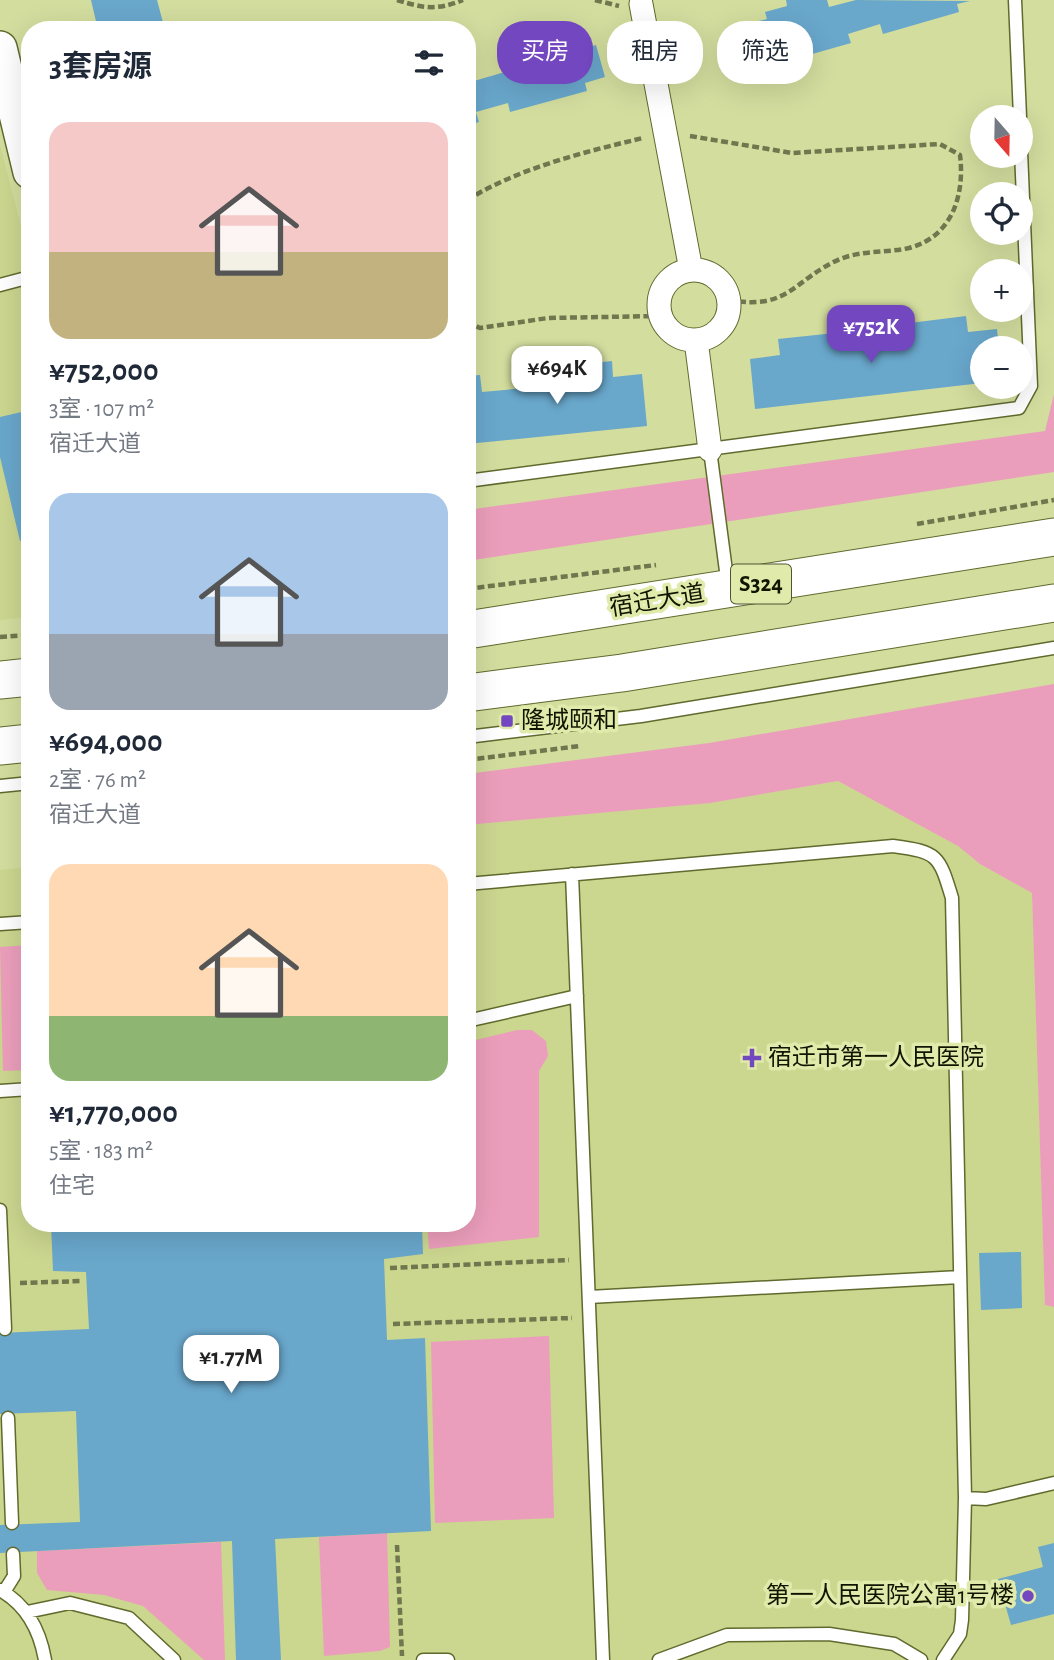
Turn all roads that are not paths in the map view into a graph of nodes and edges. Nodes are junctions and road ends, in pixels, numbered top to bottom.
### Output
1 (1015, 0) edge
2 (641, 4) dead end
3 (0, 48) edge
4 (1019, 105) edge
5 (21, 135) edge
6 (1022, 168) edge
7 (691, 270) junction
8 (21, 279) edge
9 (0, 285) edge
10 (696, 340) junction
11 (710, 450) junction
12 (476, 480) edge
13 (1054, 537) edge
14 (729, 590) junction
15 (1054, 603) edge
16 (476, 629) edge
17 (1054, 648) edge
18 (21, 678) edge
19 (0, 680) edge
20 (476, 692) edge
21 (476, 736) edge
22 (21, 744) edge
23 (0, 746) edge
24 (21, 784) edge
25 (0, 786) edge
26 (572, 874) junction
27 (476, 883) edge
28 (21, 923) edge
29 (0, 924) edge
30 (577, 996) junction
31 (476, 1019) edge
32 (21, 1090) edge
33 (0, 1091) edge
34 (0, 1210) edge
35 (960, 1277) junction
36 (589, 1297) junction
37 (5, 1329) dead end
38 (8, 1418) dead end
39 (1054, 1483) edge
40 (965, 1498) junction
41 (12, 1523) dead end
42 (13, 1554) dead end
43 (2, 1591) edge
44 (27, 1612) junction
45 (45, 1660) edge
46 (174, 1660) edge
47 (424, 1660) edge
48 (448, 1660) edge
49 (603, 1660) edge
50 (659, 1660) edge
51 (921, 1660) edge
52 (943, 1660) edge

1 - 4 lane
2 - 7 street
3 - 5 street
6 - 11 lane
7 - 10 street
7 - 10 street
8 - 9 lane
10 - 11 street
11 - 12 lane
11 - 14 lane
13 - 14 main road, 宿迁大道 / S324
14 - 16 main road, 宿迁大道 / S324
15 - 20 main road
17 - 21 lane
18 - 19 main road
22 - 23 main road
24 - 25 lane
26 - 27 lane
26 - 30 lane
26 - 35 lane
28 - 29 lane
30 - 31 lane
30 - 36 lane
32 - 33 lane
34 - 37 lane
35 - 36 lane
35 - 40 lane
36 - 49 lane
38 - 41 lane
39 - 40 lane
40 - 52 lane
42 - 43 lane
43 - 44 lane
44 - 45 lane
44 - 46 lane
47 - 48 lane
50 - 51 lane

